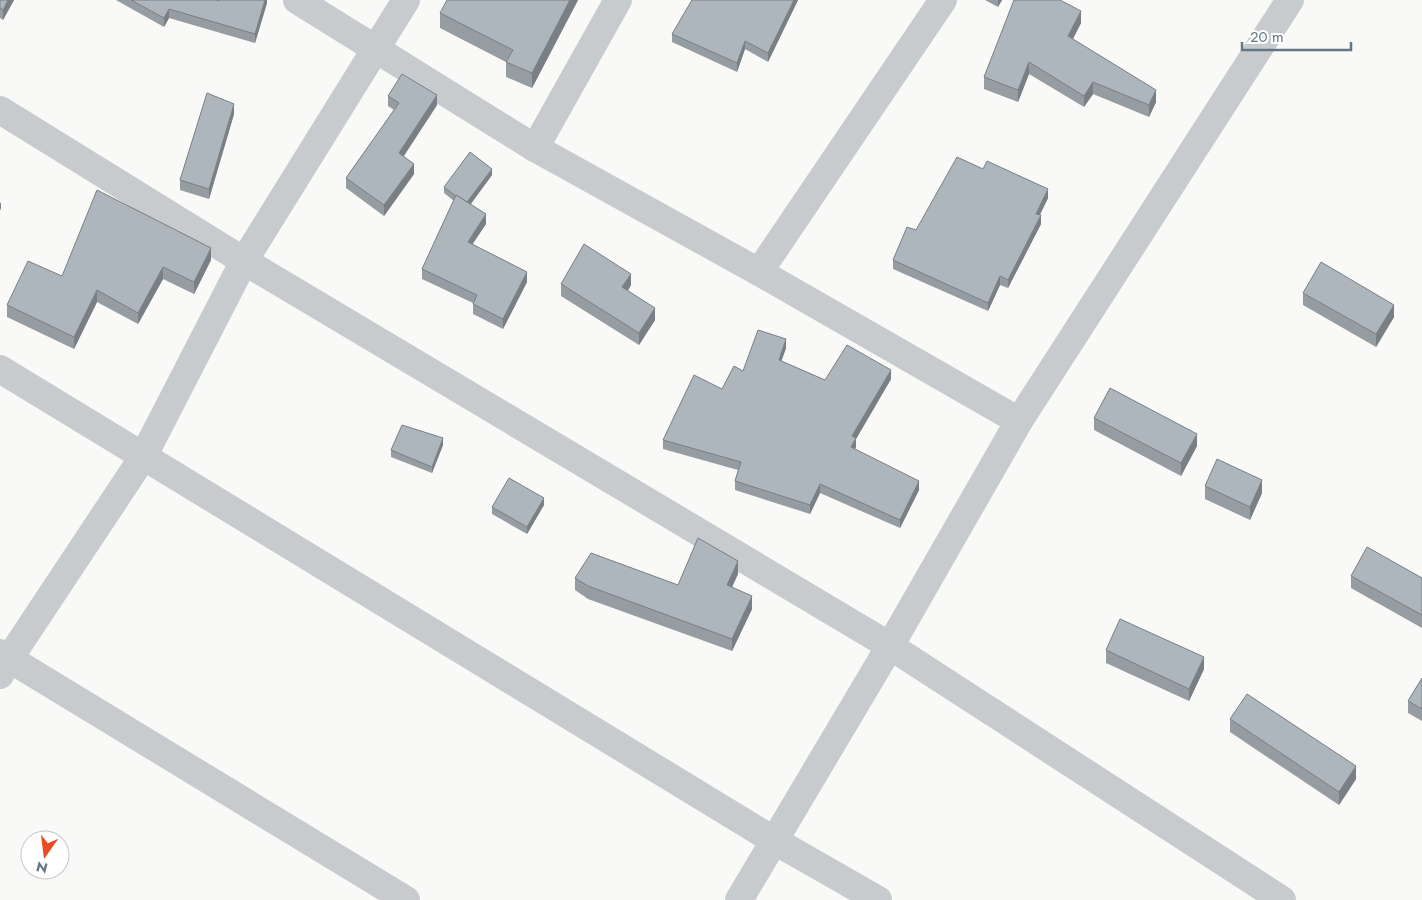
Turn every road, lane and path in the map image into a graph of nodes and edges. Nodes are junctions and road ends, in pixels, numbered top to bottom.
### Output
1 (296, 0) edge
2 (406, 0) edge
3 (618, 0) edge
4 (943, 0) edge
5 (1290, 0) edge
6 (376, 49) junction
7 (0, 110) edge
8 (535, 148) junction
9 (244, 261) junction
10 (759, 272) junction
11 (0, 369) edge
12 (1019, 421) junction
13 (143, 456) junction
14 (890, 646) junction
15 (3, 662) edge
16 (775, 842) junction
17 (406, 900) edge
18 (739, 900) edge
19 (878, 900) edge
20 (1282, 900) edge

1 - 6 street
2 - 6 street
3 - 8 street
4 - 10 street
5 - 12 street
6 - 8 street
6 - 9 street
7 - 9 street
8 - 10 street
9 - 13 street
9 - 14 street
10 - 12 street
11 - 13 street
12 - 14 street
13 - 15 street
13 - 16 street
14 - 16 street
14 - 20 street
15 - 17 street
16 - 18 street
16 - 19 street

